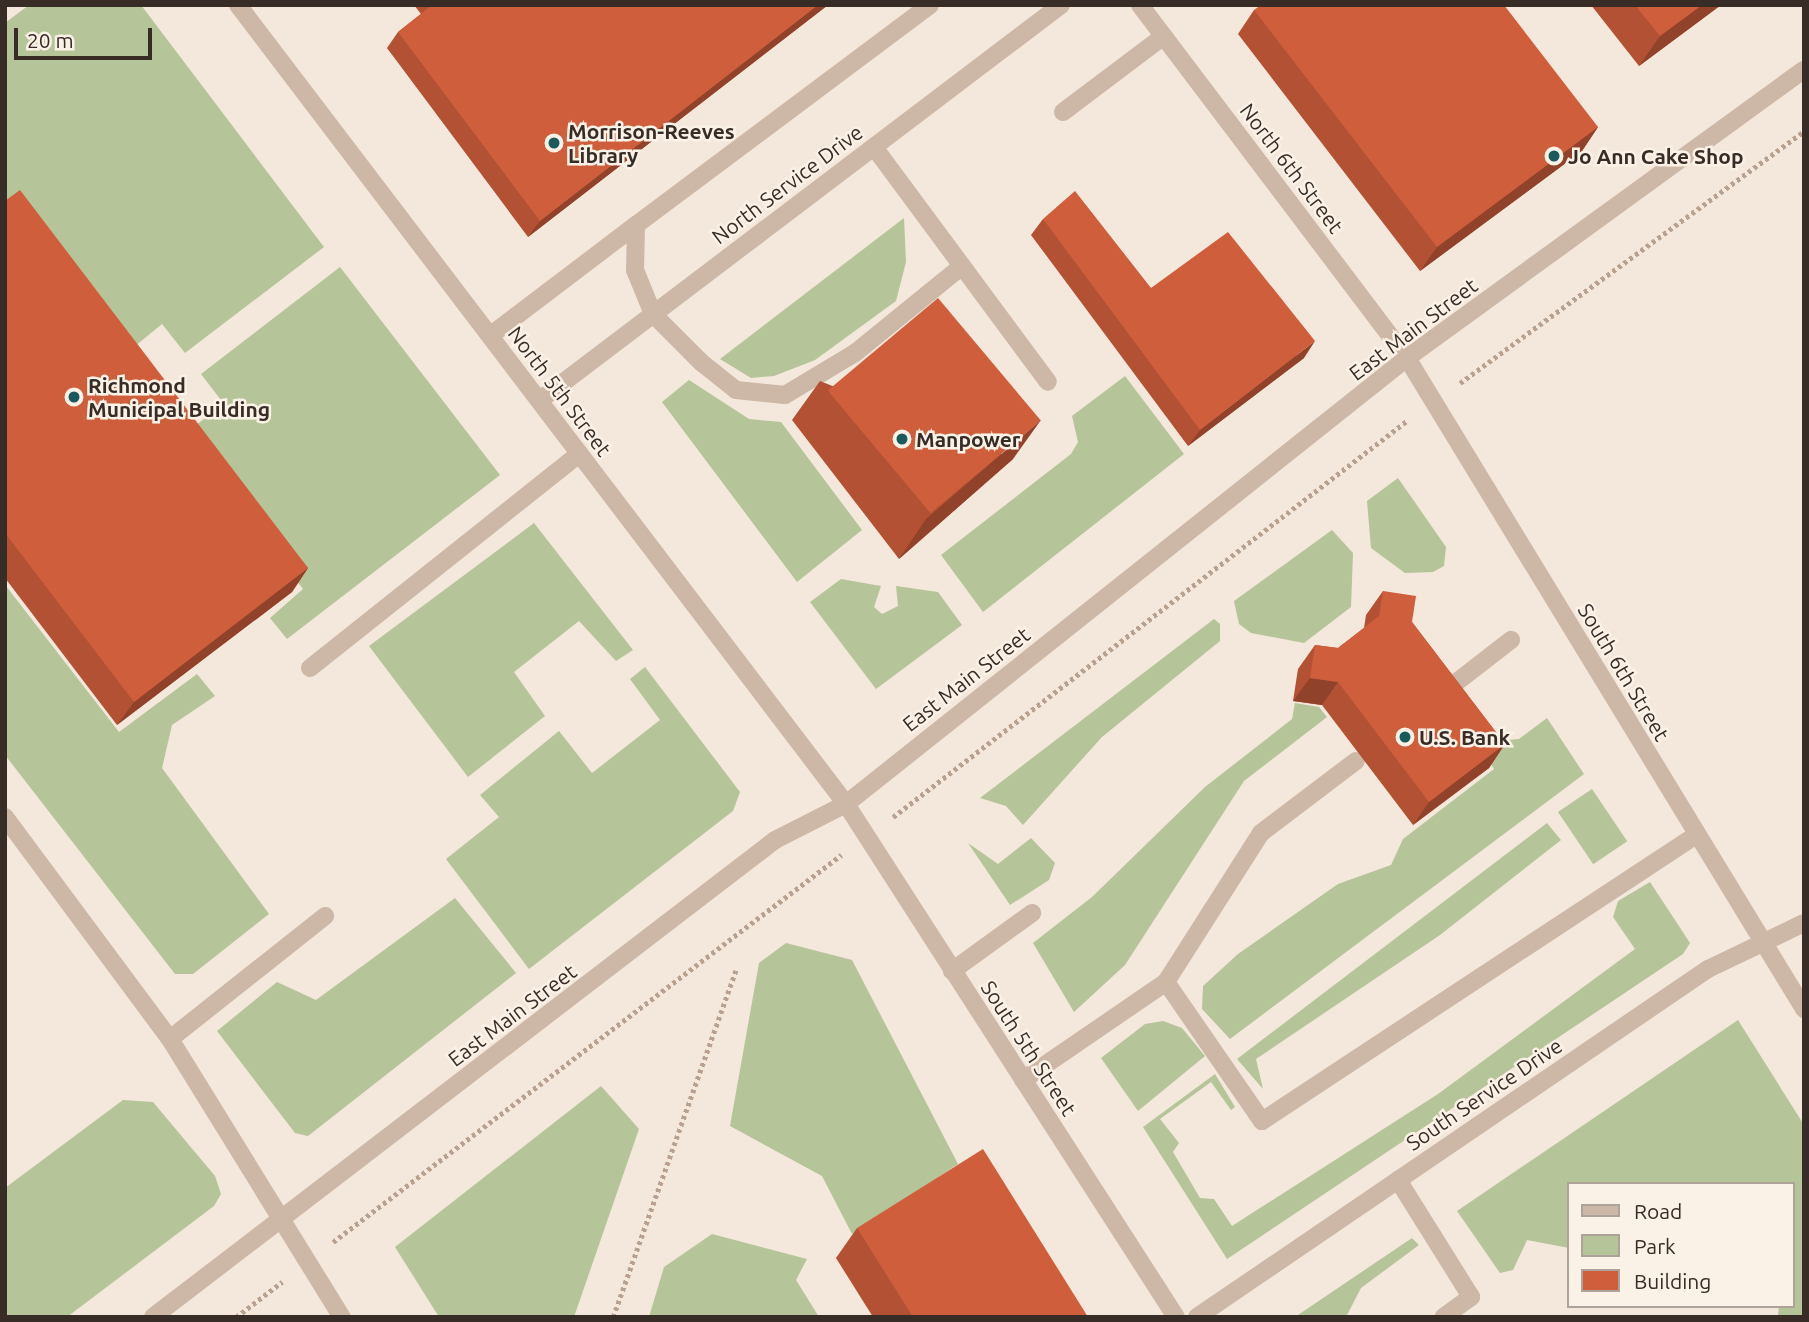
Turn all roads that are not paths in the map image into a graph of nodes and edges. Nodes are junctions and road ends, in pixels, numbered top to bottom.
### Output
1 (238, 5) edge
2 (930, 5) edge
3 (1061, 5) edge
4 (1140, 5) edge
5 (1164, 36) junction
6 (1804, 70) edge
7 (1063, 112) dead end
8 (874, 147) junction
9 (636, 225) junction
10 (962, 266) junction
11 (653, 314) junction
12 (491, 335) junction
13 (1407, 358) junction
14 (1048, 382) dead end
15 (540, 400) junction
16 (579, 454) junction
17 (1511, 640) dead end
18 (310, 668) dead end
19 (1440, 695) edge
20 (1356, 761) dead end
21 (846, 804) junction
22 (5, 817) edge
23 (1696, 835) junction
24 (1032, 913) dead end
25 (325, 916) dead end
26 (1804, 923) edge
27 (1764, 946) junction
28 (952, 971) junction
29 (1166, 982) junction
30 (1804, 1009) edge
31 (170, 1039) junction
32 (1023, 1080) junction
33 (1398, 1180) junction
34 (280, 1221) junction
35 (153, 1317) edge
36 (342, 1317) edge
37 (1176, 1317) edge
38 (1197, 1317) edge
39 (1444, 1317) edge

1 - 12 street, North 5th Street
2 - 9 street
3 - 8 street, North Service Drive
4 - 5 street, North 6th Street
5 - 7 street
5 - 13 street, North 6th Street
6 - 13 street, East Main Street
8 - 10 street
8 - 11 street, North Service Drive
9 - 11 street
9 - 12 street
10 - 11 street
10 - 14 street
11 - 15 street, North Service Drive
12 - 15 street, North 5th Street
13 - 21 street, East Main Street
13 - 23 street, South 6th Street
15 - 16 street, North 5th Street
16 - 18 street
16 - 21 street, North 5th Street
17 - 19 street
20 - 29 street
21 - 28 street, South 5th Street
21 - 34 street, East Main Street
22 - 31 street
23 - 27 street, South 6th Street
23 - 29 street
24 - 28 street
25 - 31 street
26 - 27 street, South Service Drive
27 - 30 street, South 6th Street
27 - 33 street, South Service Drive
28 - 32 street, South 5th Street
29 - 32 street
31 - 34 street
32 - 37 street, South 5th Street
33 - 38 street, South Service Drive
33 - 39 street
34 - 35 street, East Main Street
34 - 36 street

